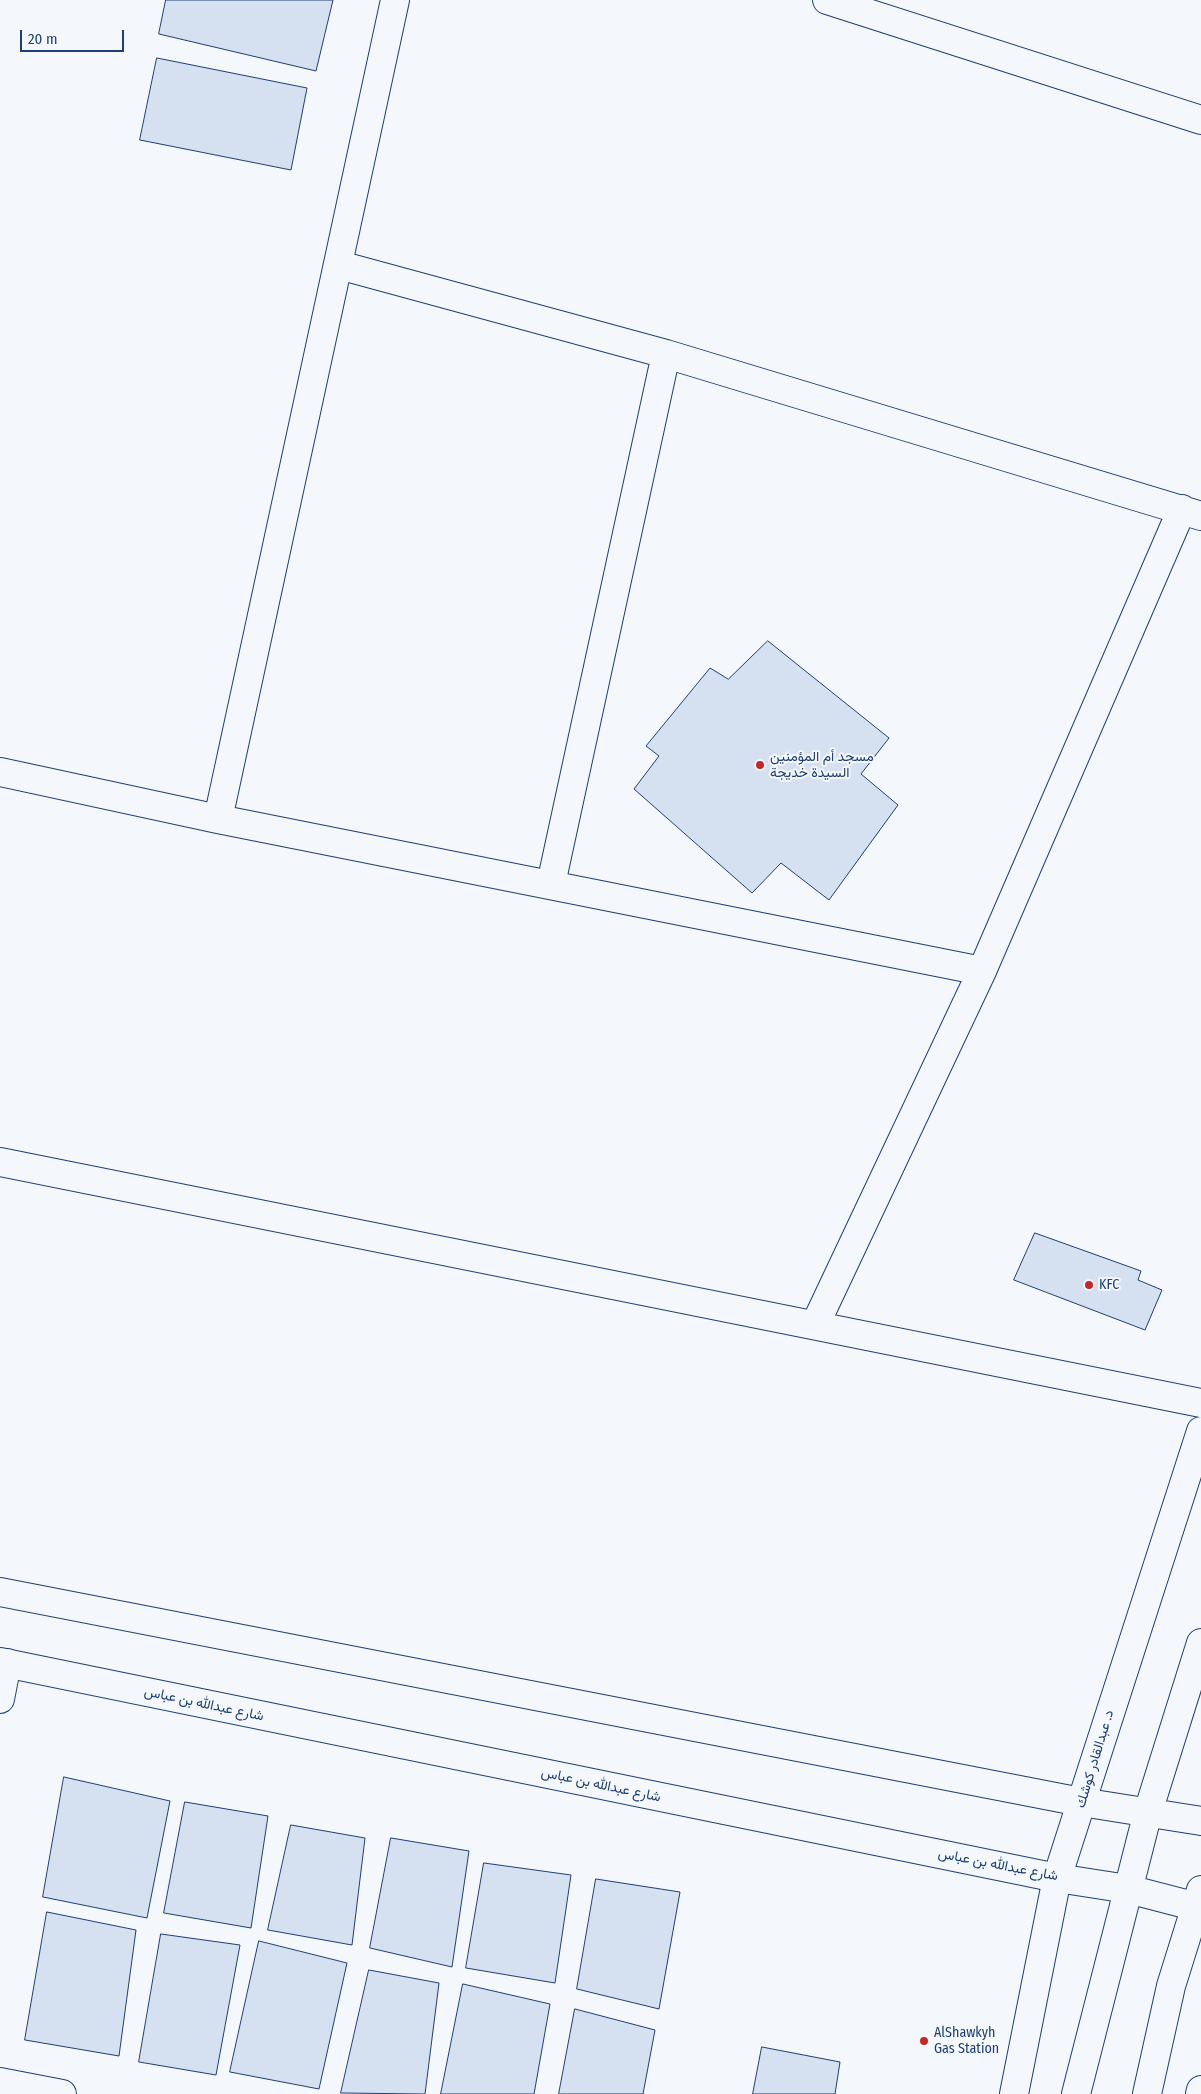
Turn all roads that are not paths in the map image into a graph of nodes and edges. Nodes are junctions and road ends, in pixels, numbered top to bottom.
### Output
1 (395, 0) edge
2 (827, 0) edge
3 (1201, 120) edge
4 (339, 264) junction
5 (666, 354) junction
6 (1192, 512) edge
7 (0, 772) edge
8 (218, 819) junction
9 (551, 884) junction
10 (982, 971) junction
11 (0, 1162) edge
12 (815, 1325) junction
13 (1201, 1403) edge
14 (1201, 1431) edge
15 (0, 1592) edge
16 (1201, 1643) edge
17 (3, 1663) edge
18 (0, 1699) edge
19 (1082, 1802) junction
20 (1148, 1812) junction
21 (1201, 1821) edge
22 (1057, 1878) junction
23 (1128, 1889) junction
24 (1199, 1901) edge
25 (0, 2082) edge
26 (1201, 2090) edge
27 (62, 2094) edge
28 (1014, 2094) edge
29 (1076, 2094) edge
30 (1147, 2094) edge
31 (1200, 2094) edge

1 - 4 street
2 - 3 street
4 - 5 street
4 - 8 street
5 - 6 street
5 - 9 street
6 - 10 street
7 - 8 street
8 - 9 street
9 - 10 street
10 - 12 street
11 - 12 street
12 - 13 street
14 - 19 street, د. عبدالقادر كوشك
15 - 19 street
16 - 20 street
17 - 18 street
17 - 22 street, شارع عبدالله بن عباس
19 - 20 street
19 - 22 street, د. عبدالقادر كوشك
20 - 21 street
20 - 23 street
22 - 23 street, شارع عبدالله بن عباس
22 - 28 street, د. عبدالقادر كوشك
23 - 24 street, شارع عبدالله بن عباس
23 - 29 street
24 - 30 street
25 - 27 street
26 - 31 street

